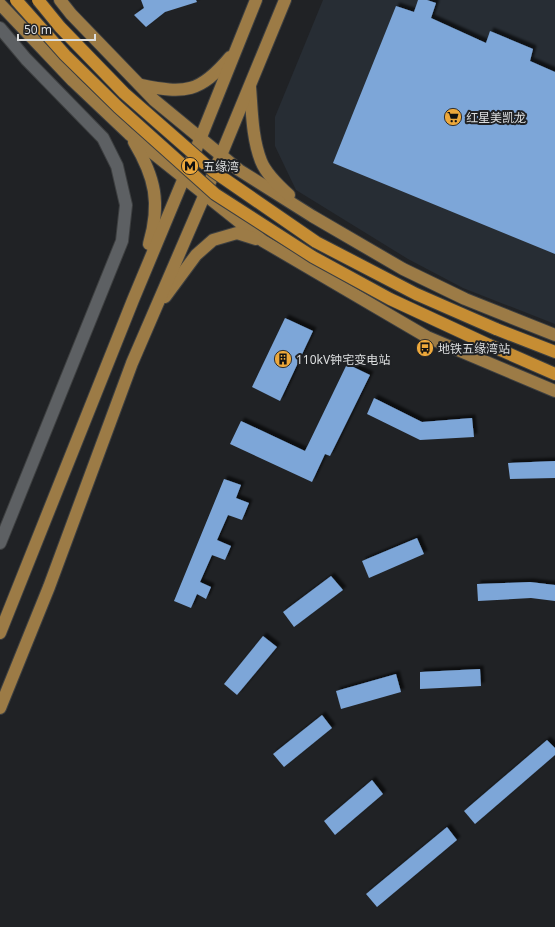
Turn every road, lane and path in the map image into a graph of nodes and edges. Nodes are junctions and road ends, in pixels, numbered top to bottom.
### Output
1 (16, 0) edge
2 (38, 0) edge
3 (60, 0) edge
4 (256, 0) edge
5 (285, 0) edge
6 (0, 4) edge
7 (0, 28) edge
8 (237, 48) junction
9 (140, 85) junction
10 (250, 85) junction
11 (129, 134) junction
12 (201, 137) junction
13 (221, 153) junction
14 (184, 178) junction
15 (204, 194) junction
16 (312, 216) junction
17 (263, 241) junction
18 (133, 300) junction
19 (151, 316) junction
20 (555, 334) edge
21 (555, 352) edge
22 (555, 374) edge
23 (555, 391) edge
24 (0, 543) edge
25 (0, 633) edge
26 (0, 708) edge

1 - 22 highway, bridge
2 - 21 highway, bridge
3 - 9 main road
4 - 8 main road
5 - 10 main road
6 - 11 main road
7 - 24 street
8 - 9 main road
8 - 12 main road
9 - 12 main road
10 - 13 main road
10 - 16 main road
11 - 14 main road
11 - 18 main road
12 - 13 main road
12 - 14 main road
13 - 15 main road
13 - 16 main road
14 - 15 main road
14 - 18 main road
15 - 17 main road
15 - 19 main road
16 - 20 main road
17 - 19 main road
17 - 23 main road
18 - 25 main road
19 - 26 main road

